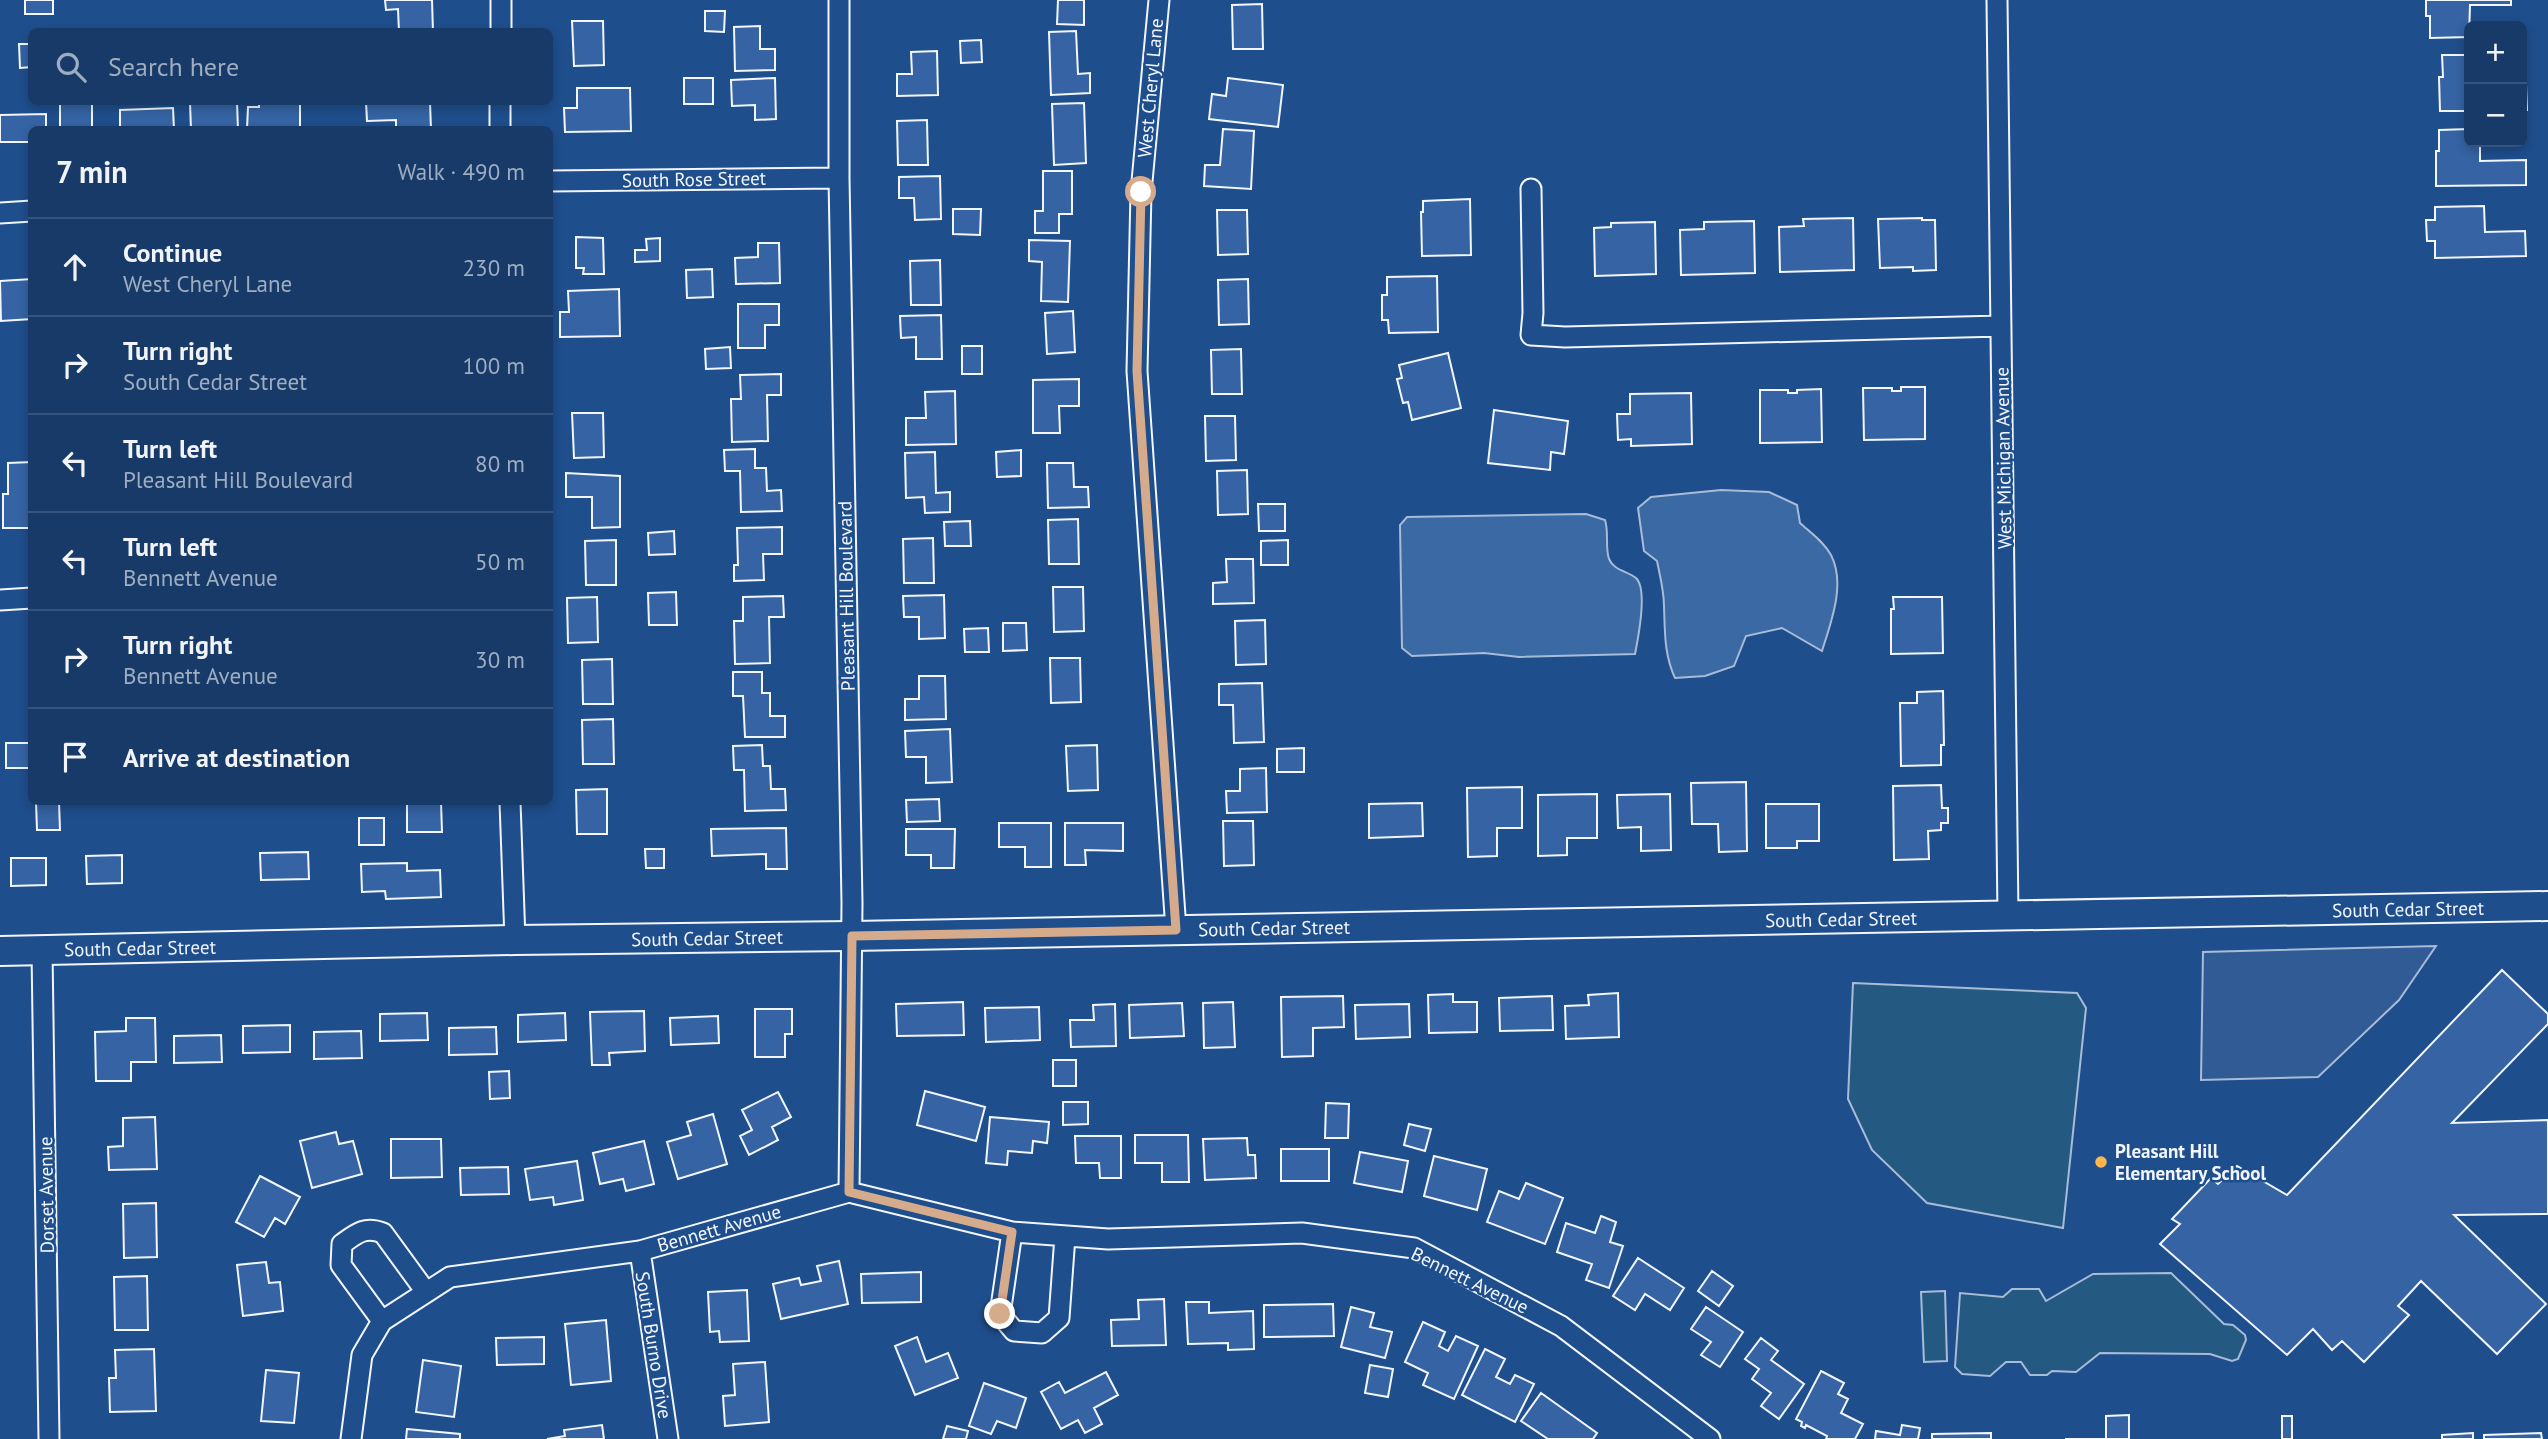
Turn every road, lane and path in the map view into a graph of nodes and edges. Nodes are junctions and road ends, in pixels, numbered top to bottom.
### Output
1 (502, 0) edge
2 (839, 0) edge
3 (1158, 0) edge
4 (1997, 0) edge
5 (501, 28) edge
6 (500, 105) edge
7 (499, 126) edge
8 (839, 178) junction
9 (553, 181) edge
10 (1531, 189) dead end
11 (28, 211) edge
12 (0, 213) edge
13 (2001, 326) junction
14 (28, 597) edge
15 (0, 600) edge
16 (510, 805) edge
17 (2548, 906) edge
18 (2008, 916) junction
19 (1176, 930) junction
20 (852, 936) junction
21 (515, 940) junction
22 (42, 950) junction
23 (0, 951) edge
24 (849, 1192) junction
25 (1012, 1232) junction
26 (1065, 1236) junction
27 (640, 1251) junction
28 (426, 1292) junction
29 (382, 1321) junction
30 (49, 1439) edge
31 (351, 1439) edge
32 (668, 1439) edge
33 (1710, 1439) edge

1 - 5 street
2 - 8 street, Pleasant Hill Boulevard
3 - 19 street, West Cheryl Lane
4 - 13 street, West Michigan Avenue
6 - 7 street
8 - 9 street, South Rose Street
8 - 20 street, Pleasant Hill Boulevard
10 - 13 street
11 - 12 street
13 - 18 street, West Michigan Avenue
14 - 15 street
16 - 21 street
17 - 18 street, South Cedar Street
18 - 19 street, South Cedar Street
19 - 20 street, South Cedar Street
20 - 21 street, South Cedar Street
20 - 24 street, Pleasant Hill Boulevard
21 - 22 street, South Cedar Street
22 - 23 street, South Cedar Street
22 - 30 street, Dorset Avenue
24 - 25 street, Bennett Avenue
24 - 27 street, Bennett Avenue
25 - 26 street, Bennett Avenue
25 - 26 street
26 - 33 street, Bennett Avenue
27 - 28 street, Bennett Avenue
27 - 32 street, South Burno Drive
28 - 29 street, Bennett Avenue
28 - 29 street
29 - 31 street, Bennett Avenue

